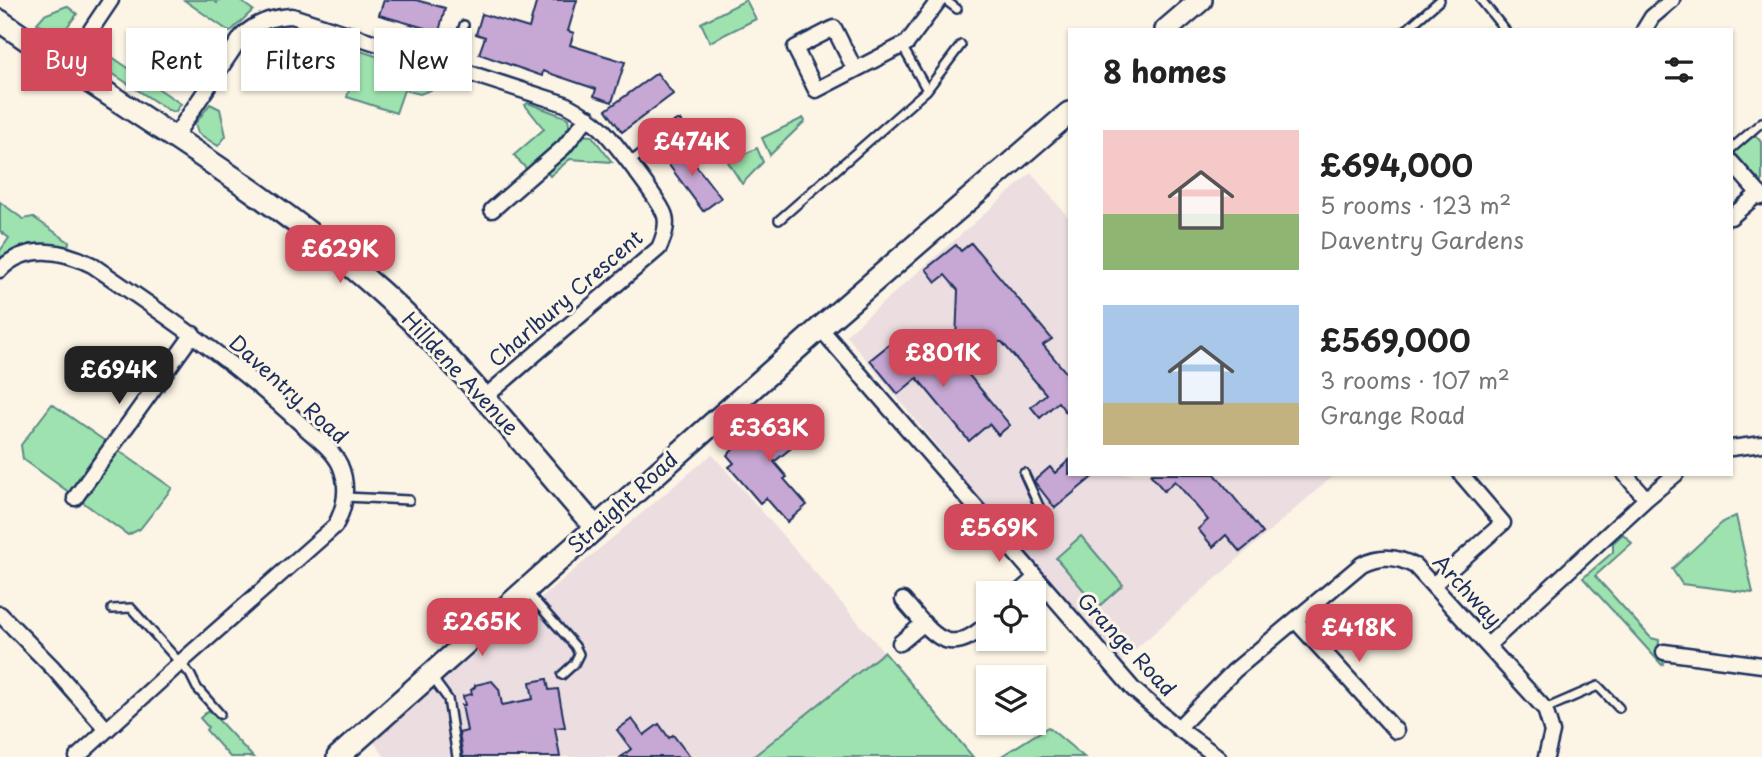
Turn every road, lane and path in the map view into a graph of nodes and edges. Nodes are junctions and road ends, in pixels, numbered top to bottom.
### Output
1 (111, 0) edge
2 (939, 0) edge
3 (945, 0) edge
4 (1201, 0) edge
5 (1440, 0) edge
6 (1481, 0) edge
7 (1672, 0) edge
8 (957, 9) dead end
9 (0, 22) edge
10 (464, 25) dead end
11 (92, 28) edge
12 (463, 28) edge
13 (1168, 28) edge
14 (1408, 28) edge
15 (1503, 28) edge
16 (1645, 28) edge
17 (21, 36) edge
18 (374, 43) edge
19 (961, 44) dead end
20 (902, 46) junction
21 (855, 69) junction
22 (472, 74) edge
23 (926, 90) junction
24 (102, 91) edge
25 (1068, 114) edge
26 (589, 117) junction
27 (1762, 122) edge
28 (678, 125) dead end
29 (173, 139) junction
30 (1733, 147) edge
31 (628, 163) junction
32 (1733, 164) edge
33 (1761, 195) edge
34 (492, 210) dead end
35 (1733, 216) edge
36 (779, 220) dead end
37 (0, 270) edge
38 (820, 328) junction
39 (193, 334) junction
40 (485, 397) junction
41 (1762, 444) edge
42 (1733, 448) edge
43 (1024, 472) dead end
44 (1463, 476) edge
45 (1627, 476) edge
46 (1674, 476) edge
47 (345, 496) junction
48 (75, 498) dead end
49 (1646, 499) junction
50 (409, 500) dead end
51 (595, 527) junction
52 (1011, 550) junction
53 (1035, 578) junction
54 (1032, 581) edge
55 (1433, 585) junction
56 (526, 591) junction
57 (903, 600) dead end
58 (112, 609) dead end
59 (0, 614) edge
60 (1295, 620) junction
61 (924, 623) junction
62 (976, 634) edge
63 (900, 643) dead end
64 (1488, 645) junction
65 (1664, 652) dead end
66 (180, 663) junction
67 (1762, 665) edge
68 (431, 675) junction
69 (562, 675) dead end
70 (1619, 708) dead end
71 (1545, 709) junction
72 (220, 714) dead end
73 (1178, 728) junction
74 (107, 730) junction
75 (1396, 731) dead end
76 (77, 757) edge
77 (338, 757) edge
78 (457, 757) edge
79 (1218, 757) edge
80 (1546, 757) edge

1 - 11 street
2 - 20 street
3 - 8 lane
4 - 13 street
5 - 14 lane
6 - 15 lane
7 - 16 street
9 - 17 street, Hilldene Avenue
10 - 12 lane
18 - 29 street, Charlbury Crescent
19 - 23 lane
20 - 21 street
20 - 23 lane
21 - 21 street
22 - 26 street, Charlbury Crescent
23 - 36 lane
24 - 29 street, Hilldene Avenue
25 - 38 street, Straight Road
26 - 31 street, Charlbury Crescent
26 - 34 street
27 - 30 lane
28 - 31 lane
29 - 40 street, Hilldene Avenue
31 - 40 street, Charlbury Crescent
32 - 33 street
33 - 35 street
37 - 39 street, Daventry Road
38 - 51 street, Straight Road
38 - 52 street, Grange Road
39 - 47 street, Daventry Road
39 - 48 street
40 - 51 street, Hilldene Avenue
41 - 42 street
43 - 52 lane
44 - 55 street
45 - 49 street
46 - 49 street
47 - 50 lane
47 - 66 street
49 - 64 street
51 - 56 street, Straight Road
52 - 53 street, Grange Road
53 - 54 street
53 - 73 street, Grange Road
55 - 60 street, Archway
55 - 64 street, Archway
56 - 68 street, Straight Road
56 - 69 lane
57 - 61 street
58 - 66 lane
59 - 74 street
60 - 73 street, Archway
60 - 75 street
61 - 62 street
61 - 63 street
64 - 71 street, Archway
65 - 67 street
66 - 72 lane
66 - 74 street
68 - 77 street, Straight Road
68 - 78 lane
70 - 71 lane
71 - 80 street
73 - 79 street, Grange Road
74 - 76 street

